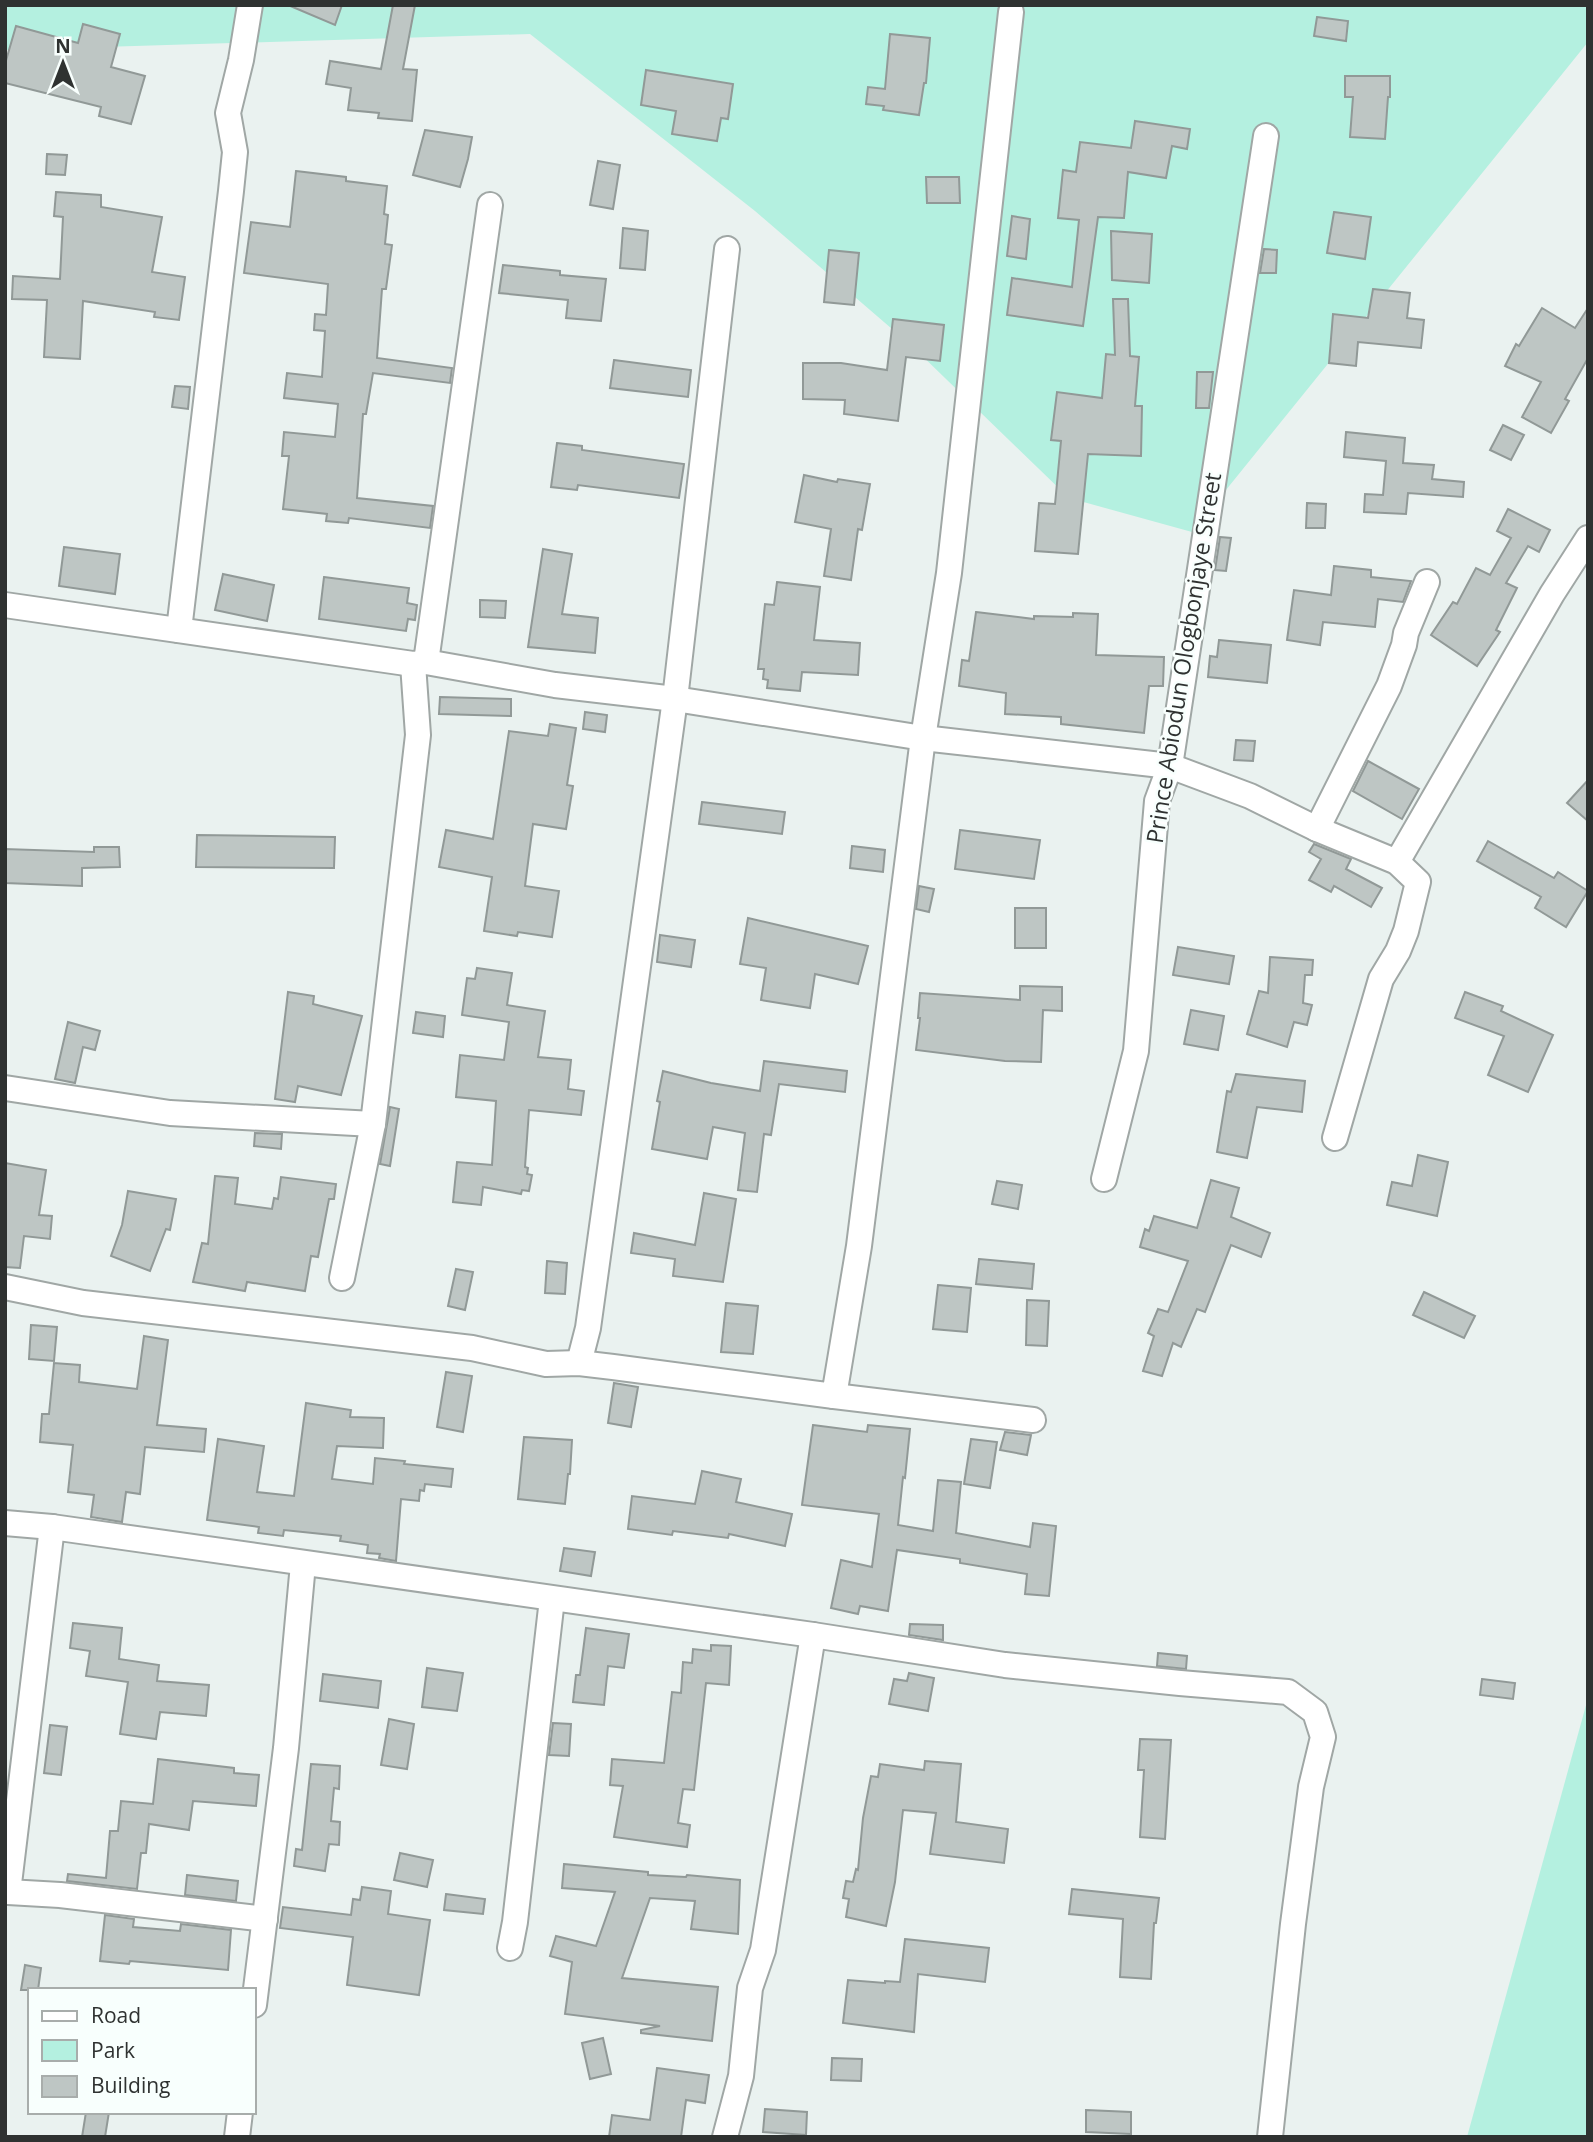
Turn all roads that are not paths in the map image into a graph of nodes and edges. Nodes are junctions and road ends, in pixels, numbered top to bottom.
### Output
1 (250, 5) edge
2 (1011, 12) dead end
3 (1266, 136) dead end
4 (490, 205) dead end
5 (727, 249) dead end
6 (1588, 538) edge
7 (1427, 582) dead end
8 (5, 605) edge
9 (178, 630) junction
10 (420, 663) junction
11 (675, 699) junction
12 (923, 738) junction
13 (1170, 766) junction
14 (1317, 829) junction
15 (1397, 862) junction
16 (5, 1088) edge
17 (373, 1124) junction
18 (1335, 1138) dead end
19 (1104, 1179) dead end
20 (342, 1278) dead end
21 (5, 1287) edge
22 (579, 1363) junction
23 (834, 1396) junction
24 (1033, 1420) dead end
25 (5, 1523) edge
26 (51, 1527) junction
27 (303, 1563) junction
28 (552, 1600) junction
29 (813, 1635) junction
30 (6, 1901) edge
31 (265, 1919) junction
32 (510, 1948) dead end
33 (256, 1989) edge
34 (240, 2114) edge
35 (237, 2137) edge
36 (725, 2137) edge
37 (1270, 2137) edge

1 - 9 street
2 - 12 street
3 - 13 street, Prince Abiodun Ologbonjaye Street
4 - 10 street
5 - 11 street
6 - 15 street
7 - 14 street
8 - 9 street
9 - 10 street
10 - 11 street
10 - 17 street
11 - 12 street
11 - 22 street
12 - 13 street
12 - 23 street
13 - 14 street
13 - 19 street, Prince Abiodun Ologbonjaye Street
14 - 15 street
15 - 18 street
16 - 17 street
17 - 20 street
21 - 22 street
22 - 23 street
23 - 24 street
25 - 26 street
26 - 27 street
26 - 30 street
27 - 28 street
27 - 31 street
28 - 29 street
28 - 32 street
29 - 36 street
29 - 37 street
30 - 31 street
31 - 33 street
34 - 35 street

